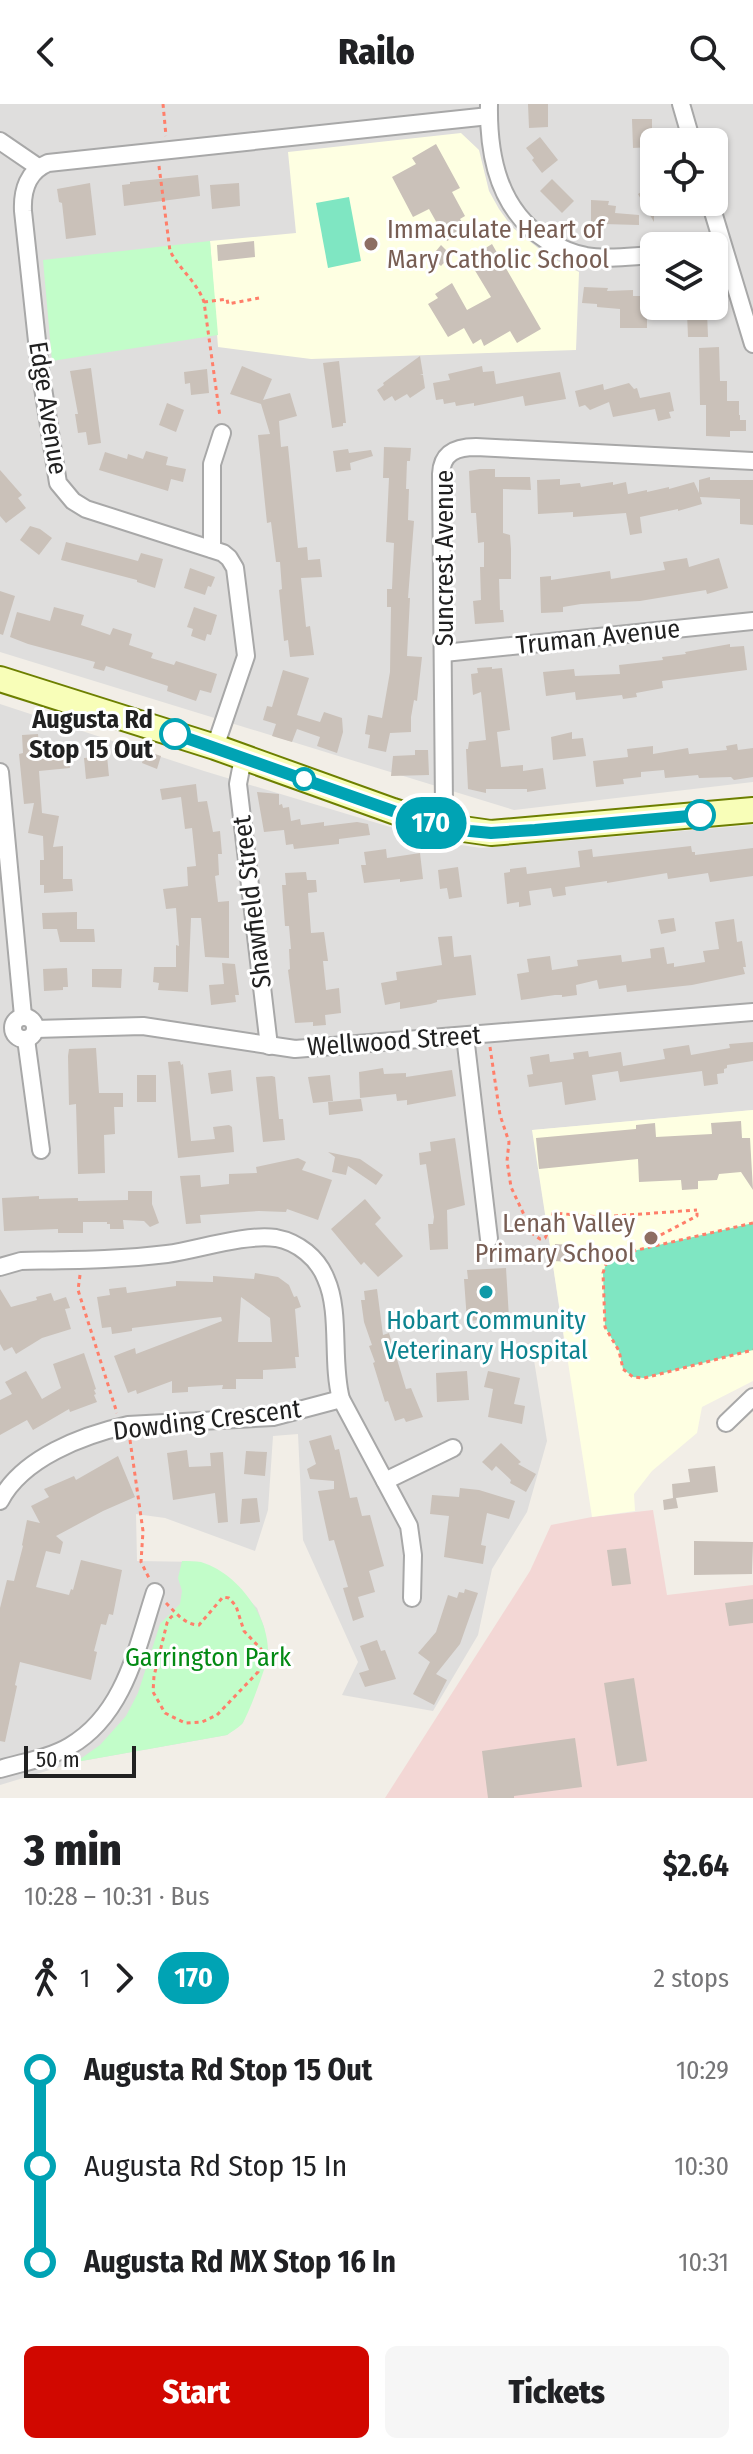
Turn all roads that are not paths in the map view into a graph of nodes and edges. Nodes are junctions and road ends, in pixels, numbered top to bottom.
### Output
1 (681, 104) edge
2 (489, 110) edge
3 (688, 128) edge
4 (0, 141) edge
5 (38, 167) junction
6 (640, 255) edge
7 (728, 273) edge
8 (753, 344) edge
9 (222, 433) road end
10 (753, 461) edge
11 (212, 549) junction
12 (753, 621) edge
13 (444, 653) junction
14 (0, 679) edge
15 (215, 747) junction
16 (243, 758) junction
17 (0, 772) edge
18 (753, 810) edge
19 (442, 826) junction
20 (753, 1012) edge
21 (19, 1028) edge
22 (465, 1036) junction
23 (269, 1046) junction
24 (41, 1150) dead end
25 (489, 1239) dead end
26 (0, 1267) edge
27 (753, 1397) edge
28 (341, 1399) junction
29 (726, 1423) dead end
30 (453, 1448) dead end
31 (385, 1481) junction
32 (0, 1501) edge
33 (155, 1592) road end
34 (412, 1598) dead end
35 (0, 1769) edge

1 - 3 street
2 - 5 street
2 - 6 street
4 - 5 street
5 - 11 street, Edge Avenue
7 - 8 street
9 - 11 street
10 - 13 street, Suncrest Avenue
11 - 15 street
12 - 13 street, Truman Avenue
13 - 19 street, Suncrest Avenue
14 - 15 main road
15 - 16 main road
16 - 19 main road
16 - 23 street, Shawfield Street
17 - 21 street
18 - 19 main road
20 - 22 street, Wellwood Street
21 - 23 street, Wellwood Street
21 - 24 street
22 - 23 street, Wellwood Street
22 - 25 street
26 - 28 street
27 - 29 street
28 - 31 street
28 - 32 street, Dowding Crescent
30 - 31 street
31 - 34 street
33 - 35 street

